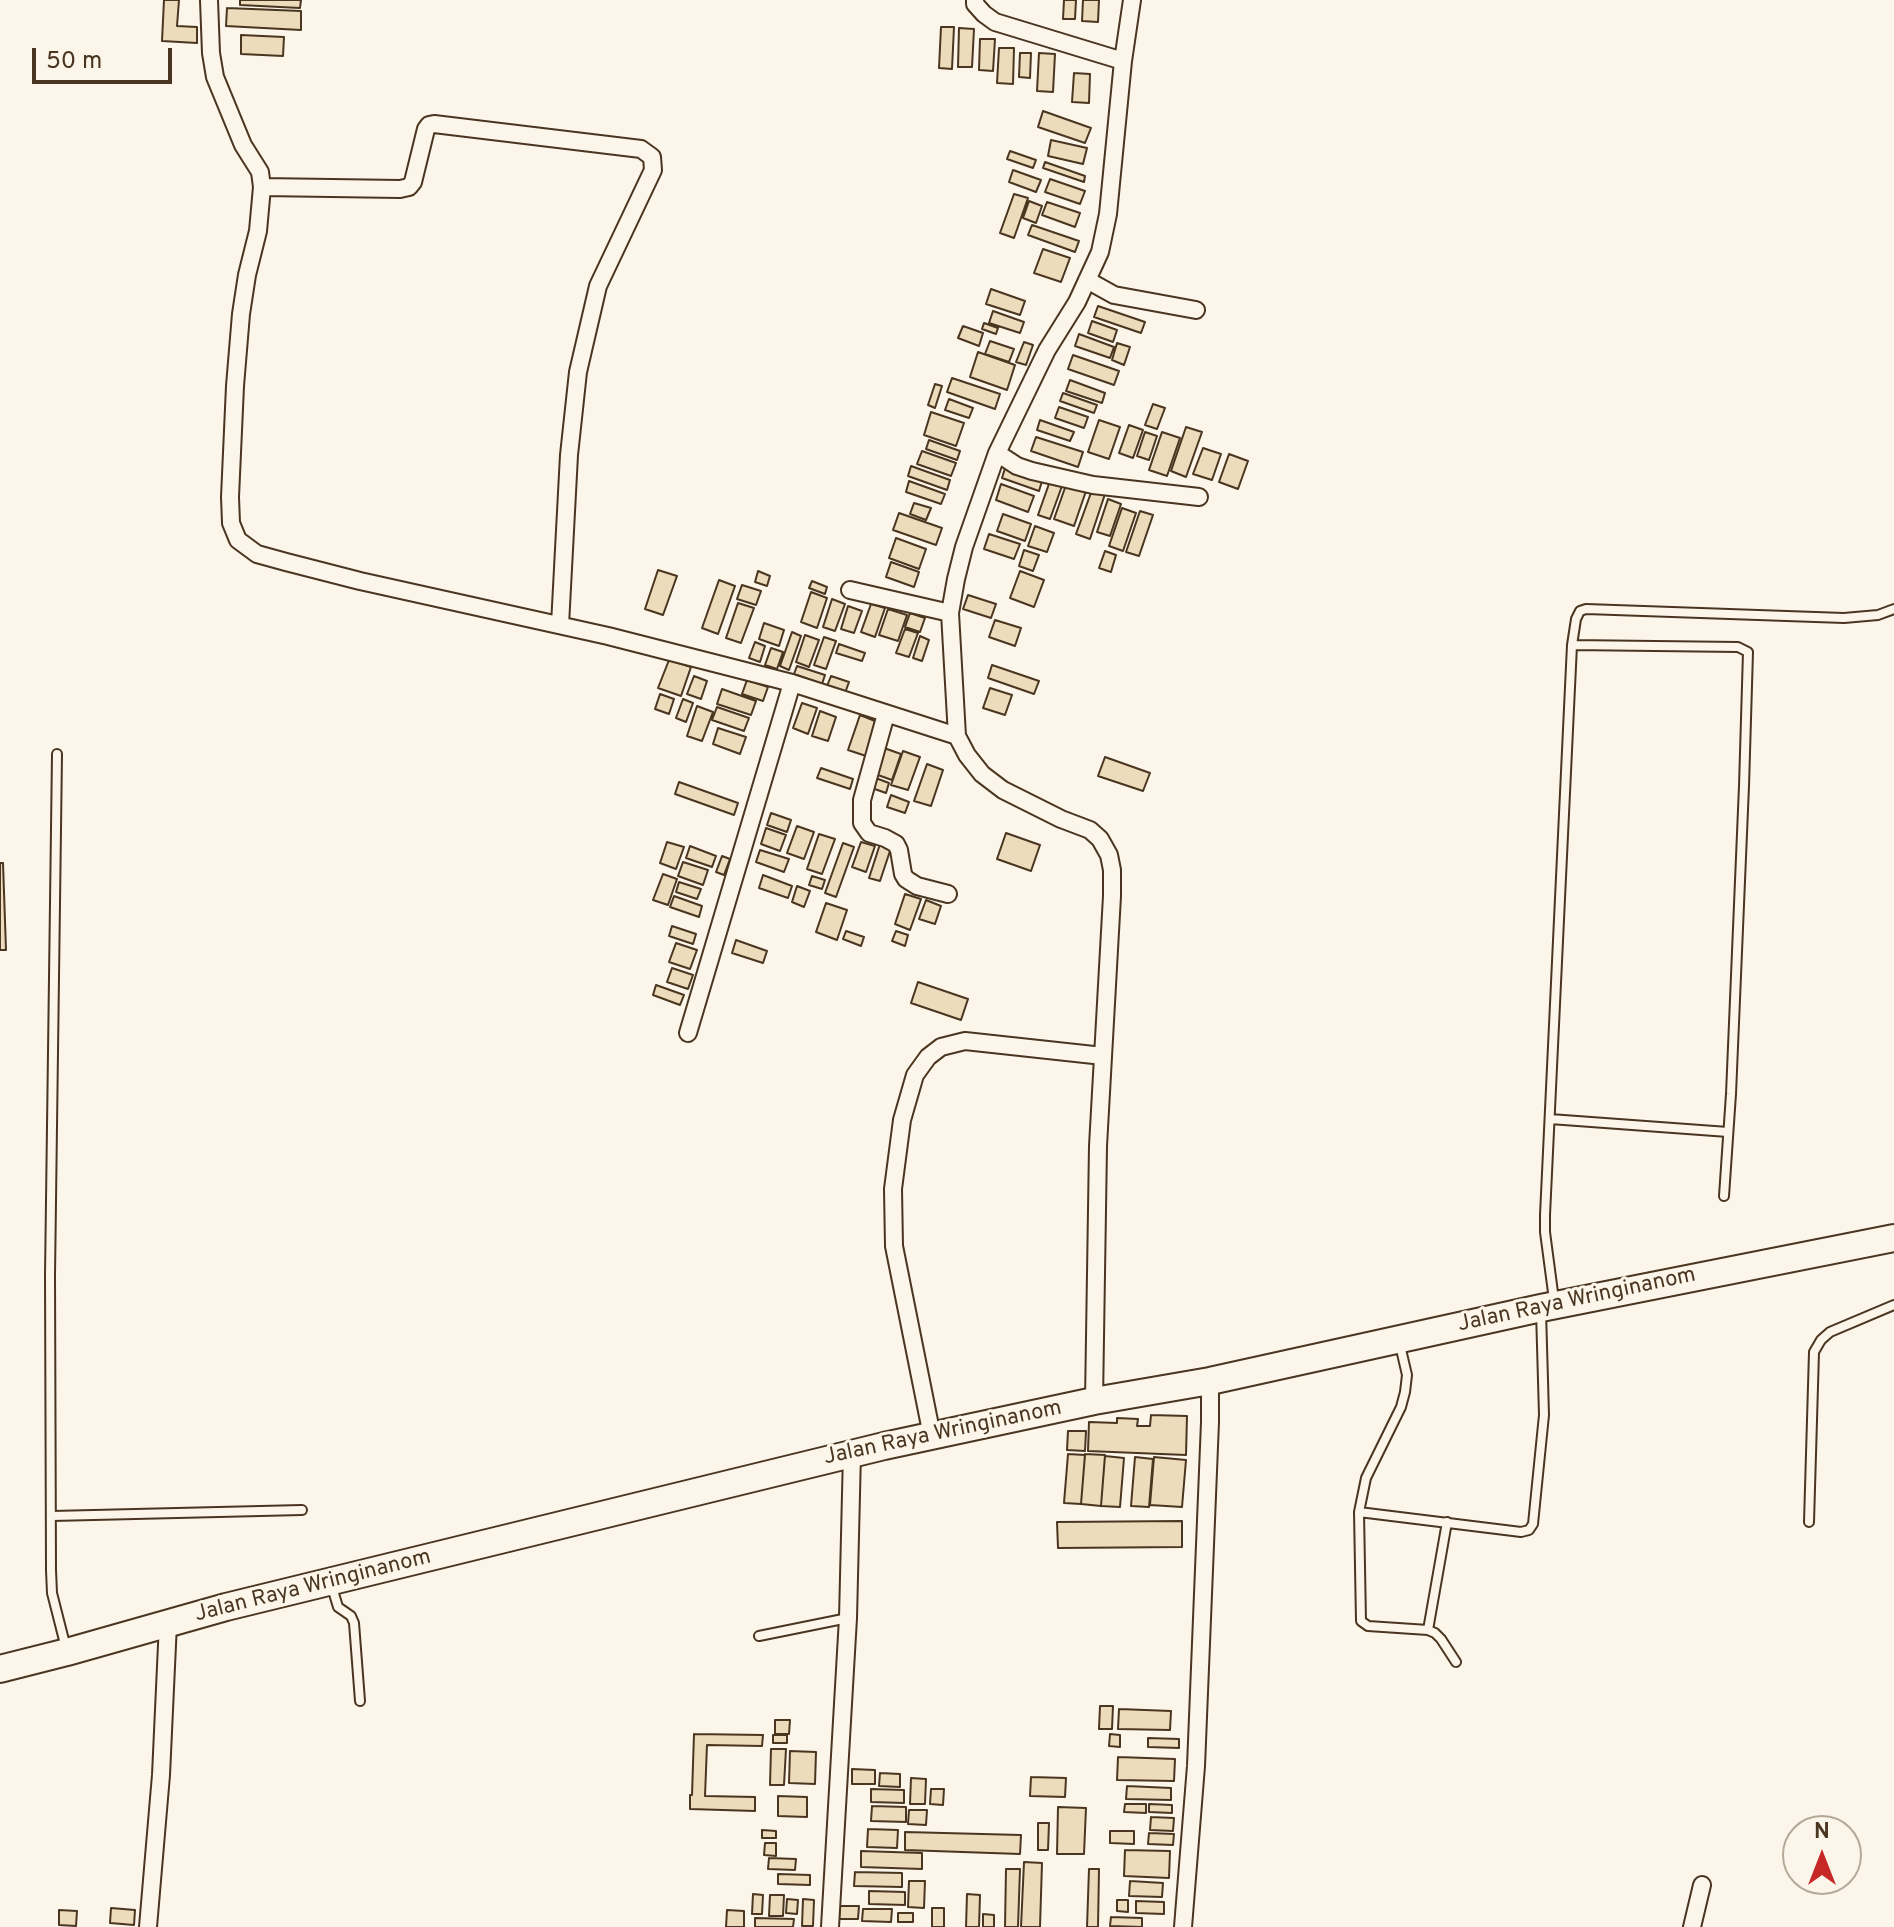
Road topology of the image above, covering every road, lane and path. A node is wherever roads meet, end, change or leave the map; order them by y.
1 (209, 0) edge
2 (975, 0) edge
3 (1132, 0) edge
4 (1123, 61) junction
5 (262, 187) junction
6 (1087, 280) junction
7 (1196, 310) dead end
8 (997, 453) junction
9 (1199, 497) dead end
10 (850, 590) dead end
11 (1894, 609) edge
12 (950, 613) junction
13 (560, 625) junction
14 (1572, 645) junction
15 (792, 683) junction
16 (886, 714) junction
17 (957, 736) junction
18 (57, 754) dead end
19 (948, 894) dead end
20 (688, 1033) dead end
21 (1103, 1056) junction
22 (1550, 1119) junction
23 (1728, 1132) junction
24 (1724, 1196) dead end
25 (1894, 1238) edge
26 (1894, 1305) edge
27 (1548, 1306) junction
28 (1398, 1339) junction
29 (1210, 1381) junction
30 (1094, 1401) junction
31 (932, 1436) junction
32 (852, 1453) junction
33 (302, 1510) dead end
34 (1359, 1512) junction
35 (52, 1516) junction
36 (1447, 1522) junction
37 (1809, 1522) dead end
38 (331, 1582) junction
39 (848, 1618) junction
40 (168, 1623) junction
41 (1428, 1630) junction
42 (759, 1636) dead end
43 (66, 1646) junction
44 (1456, 1662) dead end
45 (0, 1669) edge
46 (360, 1701) dead end
47 (1702, 1885) dead end
48 (148, 1927) edge
49 (830, 1927) edge
50 (1183, 1927) edge
51 (1692, 1927) edge

1 - 5 street
2 - 4 street
3 - 4 street
4 - 6 street
5 - 13 street
5 - 13 street
6 - 7 street
6 - 8 street
8 - 9 street
8 - 12 street
10 - 12 street
11 - 14 lane
12 - 17 street
13 - 15 street
14 - 22 lane
14 - 23 lane
15 - 16 street
15 - 20 street
16 - 17 street
16 - 19 street
17 - 21 street
18 - 35 lane
21 - 30 street
21 - 31 street
22 - 23 lane
22 - 27 lane
23 - 24 lane
25 - 27 main road, Jalan Raya Wringinanom
26 - 37 lane
27 - 28 main road, Jalan Raya Wringinanom
27 - 36 lane
28 - 29 main road, Jalan Raya Wringinanom
28 - 34 lane
29 - 30 main road, Jalan Raya Wringinanom
29 - 50 street
30 - 31 main road, Jalan Raya Wringinanom
31 - 32 main road, Jalan Raya Wringinanom
32 - 38 main road, Jalan Raya Wringinanom
32 - 39 street
33 - 35 lane
34 - 36 lane
34 - 41 lane
35 - 43 lane
36 - 41 lane
38 - 40 main road, Jalan Raya Wringinanom
38 - 46 lane
39 - 42 lane
39 - 49 street
40 - 43 main road, Jalan Raya Wringinanom
40 - 48 street
41 - 44 lane
43 - 45 main road, Jalan Raya Wringinanom
47 - 51 street

